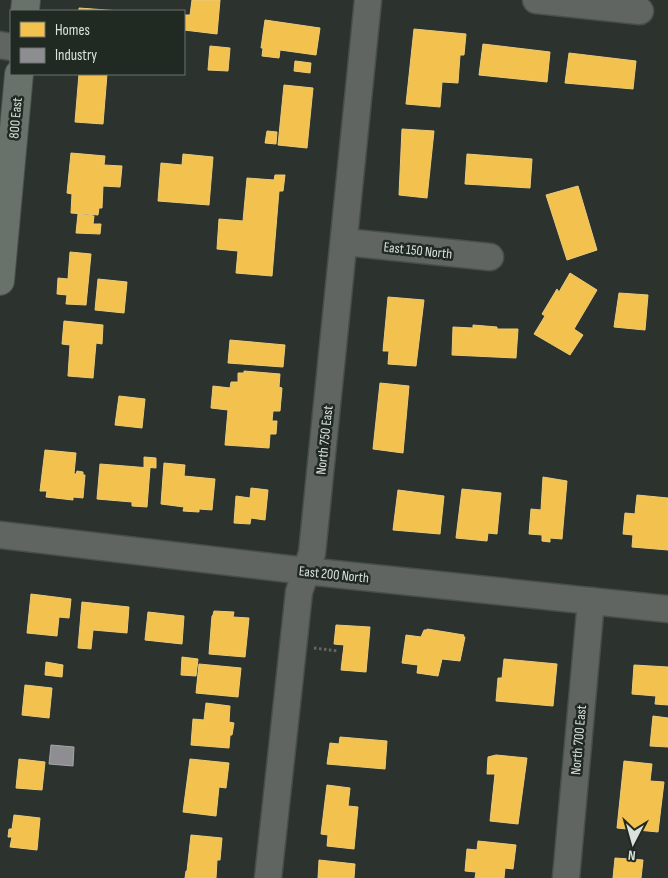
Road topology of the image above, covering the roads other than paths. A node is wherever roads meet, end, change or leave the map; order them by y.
1 (368, 0) edge
2 (536, 0) edge
3 (640, 11) dead end
4 (19, 75) edge
5 (345, 242) junction
6 (490, 257) dead end
7 (0, 281) edge
8 (0, 535) edge
9 (306, 571) junction
10 (591, 601) junction
11 (668, 609) edge
12 (268, 878) edge
13 (566, 878) edge

1 - 5 street, North 750 East
2 - 3 street
4 - 7 main road, 800 East
5 - 6 street, East 150 North
5 - 9 street, North 750 East
8 - 9 street, East 200 North
9 - 10 street, East 200 North
9 - 12 street, North 750 East
10 - 11 street, East 200 North
10 - 13 street, North 700 East

